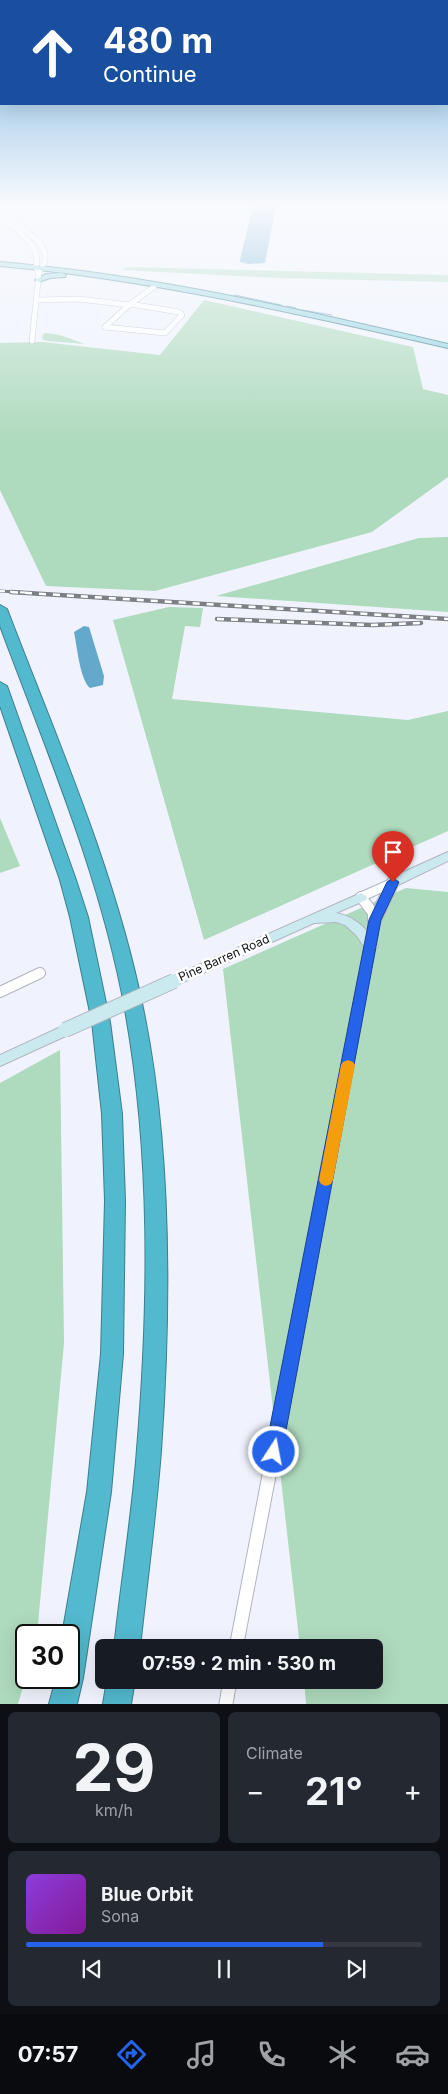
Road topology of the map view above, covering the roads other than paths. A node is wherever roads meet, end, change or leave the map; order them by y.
1 (38, 286) edge
2 (143, 286) edge
3 (172, 286) edge
4 (154, 287) junction
5 (37, 300) junction
6 (129, 304) junction
7 (32, 341) dead end
8 (448, 348) edge
9 (0, 609) edge
10 (0, 686) edge
11 (448, 856) edge
12 (393, 882) junction
13 (361, 896) junction
14 (375, 920) junction
15 (272, 937) junction
16 (371, 946) junction
17 (40, 973) dead end
18 (0, 992) edge
19 (0, 1061) edge
20 (77, 1624) edge
21 (128, 1639) edge
22 (238, 1639) edge
23 (66, 1689) edge
24 (120, 1689) edge
25 (228, 1689) edge
26 (63, 1704) edge
27 (117, 1704) edge
28 (226, 1704) edge

1 - 5 street
2 - 4 main road
3 - 8 main road
4 - 6 street
4 - 8 main road
5 - 6 street
5 - 7 street
6 - 6 street
9 - 21 highway
10 - 20 highway
11 - 12 main road, Pine Barren Road
12 - 13 street, Pine Barren Road
12 - 14 main road
13 - 14 street
13 - 15 main road, Pine Barren Road
14 - 16 street
15 - 16 main road
15 - 19 main road, Pine Barren Road, bridge
16 - 22 street
17 - 18 street
23 - 26 highway
24 - 27 highway
25 - 28 street

